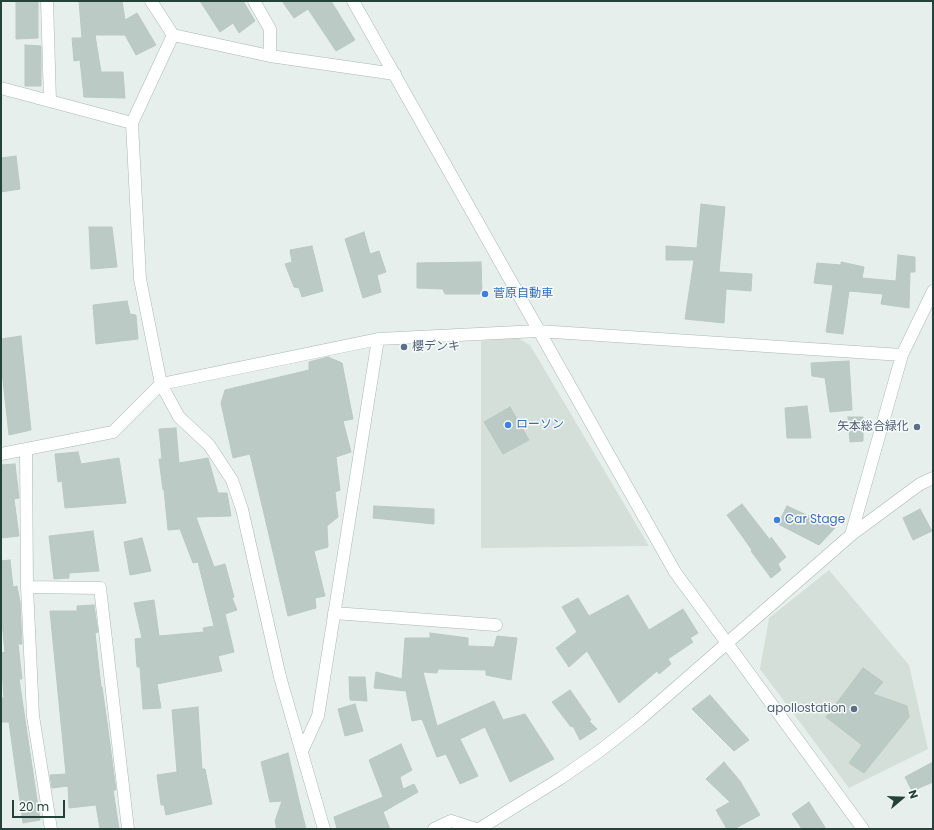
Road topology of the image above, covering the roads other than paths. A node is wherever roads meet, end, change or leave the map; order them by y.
1 (47, 1) edge
2 (150, 1) edge
3 (254, 1) edge
4 (353, 1) edge
5 (173, 34) junction
6 (270, 56) junction
7 (395, 74) junction
8 (1, 88) edge
9 (50, 101) junction
10 (132, 123) junction
11 (933, 291) edge
12 (538, 331) junction
13 (378, 338) junction
14 (902, 355) junction
15 (160, 384) junction
16 (26, 449) junction
17 (1, 454) edge
18 (933, 478) edge
19 (851, 535) junction
20 (27, 587) junction
21 (334, 612) junction
22 (496, 625) dead end
23 (726, 643) junction
24 (302, 751) junction
25 (47, 828) edge
26 (128, 829) edge
27 (324, 829) edge
28 (434, 829) edge
29 (478, 829) edge
30 (863, 829) edge

1 - 9 street
2 - 5 street
3 - 6 street
4 - 7 street
5 - 6 street
5 - 10 street
6 - 7 street
7 - 12 street
8 - 9 street
9 - 10 street
10 - 15 street
11 - 14 street
12 - 13 street
12 - 14 street
12 - 23 street
13 - 15 street
13 - 21 street
14 - 19 street
15 - 16 street
15 - 24 street
16 - 17 street
16 - 20 street
18 - 19 street
19 - 23 street
20 - 25 street
20 - 26 street
21 - 22 street
21 - 24 street
23 - 29 street
23 - 30 street
24 - 27 street
28 - 29 street

